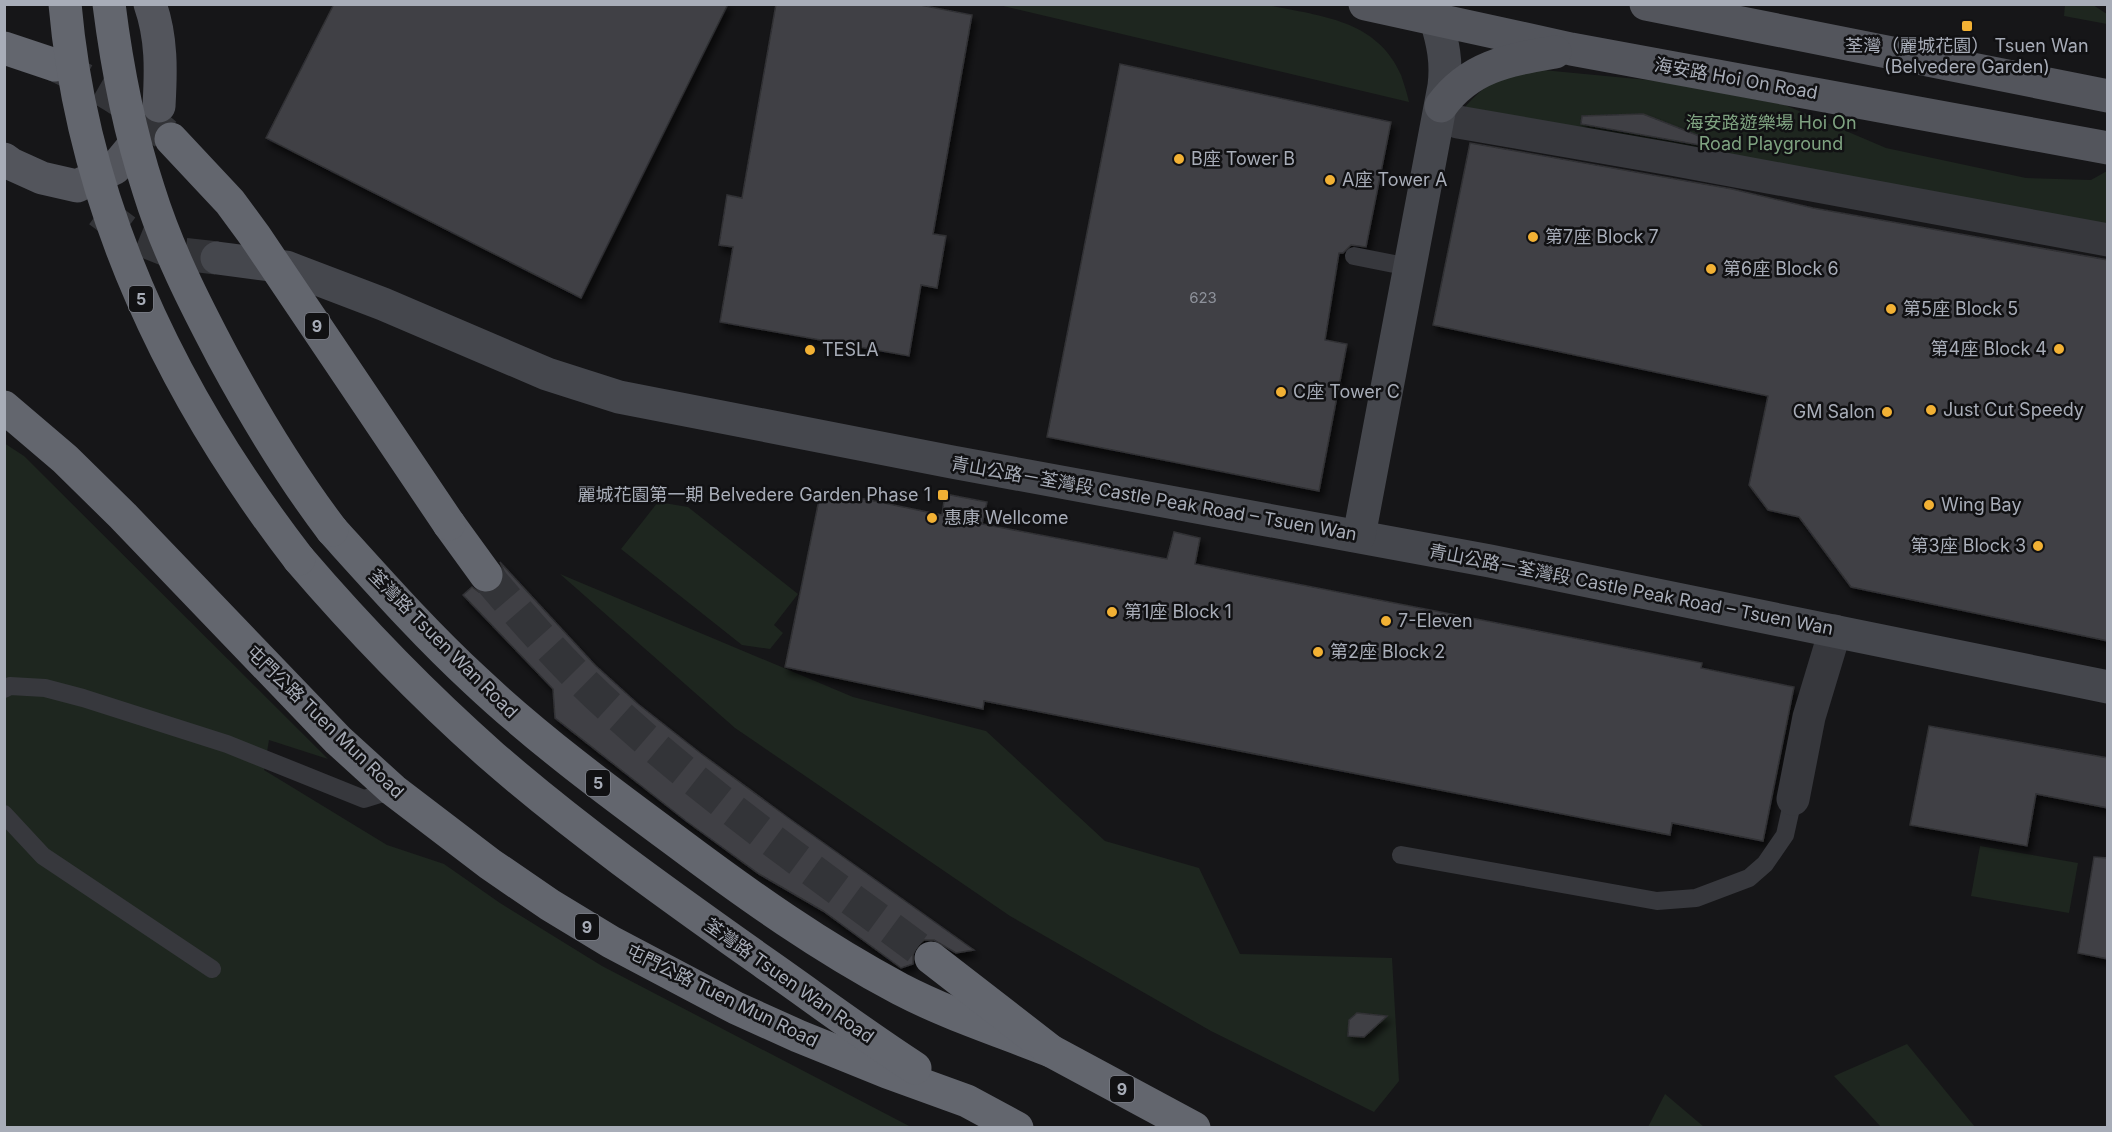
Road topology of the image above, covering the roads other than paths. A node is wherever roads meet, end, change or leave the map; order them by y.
1 (65, 4) edge
2 (109, 4) edge
3 (150, 4) edge
4 (1365, 4) edge
5 (1646, 4) edge
6 (1430, 12) edge
7 (4, 48) edge
8 (1571, 49) junction
9 (54, 66) tunnel mouth
10 (2108, 96) edge
11 (159, 106) dead end
12 (1449, 114) junction
13 (171, 139) tunnel mouth
14 (134, 145) dead end
15 (2108, 148) edge
16 (7, 162) edge
17 (2108, 240) edge
18 (1354, 256) dead end
19 (217, 258) tunnel mouth
20 (1409, 267) junction
21 (4, 407) edge
22 (1359, 536) junction
23 (486, 575) tunnel mouth
24 (1835, 631) junction
25 (2108, 687) edge
26 (4, 689) edge
27 (393, 790) junction
28 (1793, 799) joint
29 (4, 814) edge
30 (1401, 855) dead end
31 (931, 958) tunnel mouth
32 (212, 969) dead end
33 (1051, 1051) junction
34 (967, 1101) junction
35 (1017, 1128) edge
36 (1194, 1128) edge

1 - 34 highway, 荃灣路 Tsuen Wan Road / 5, bridge
2 - 33 highway, 荃灣路 Tsuen Wan Road / 5, bridge
3 - 11 main road
4 - 6 main road, 海安路 Hoi On Road
5 - 10 main road
6 - 8 main road, 海安路 Hoi On Road
6 - 12 street
7 - 9 highway
8 - 12 main road
8 - 15 main road, 海安路 Hoi On Road
12 - 17 street
12 - 20 street
13 - 23 highway, 9, bridge
14 - 16 main road
18 - 20 lane
19 - 22 street, 青山公路－荃灣段 Castle Peak Road – Tsuen Wan
20 - 22 street
21 - 27 highway, 屯門公路 Tuen Mun Road / 9
22 - 24 street, 青山公路－荃灣段 Castle Peak Road – Tsuen Wan
24 - 25 street, 青山公路－荃灣段 Castle Peak Road – Tsuen Wan
24 - 28 street
26 - 27 lane
27 - 34 highway, 屯門公路 Tuen Mun Road / 9
28 - 30 lane
29 - 32 lane
31 - 33 highway, 9
33 - 36 highway, 9
34 - 35 highway, 屯門公路 Tuen Mun Road / 9

